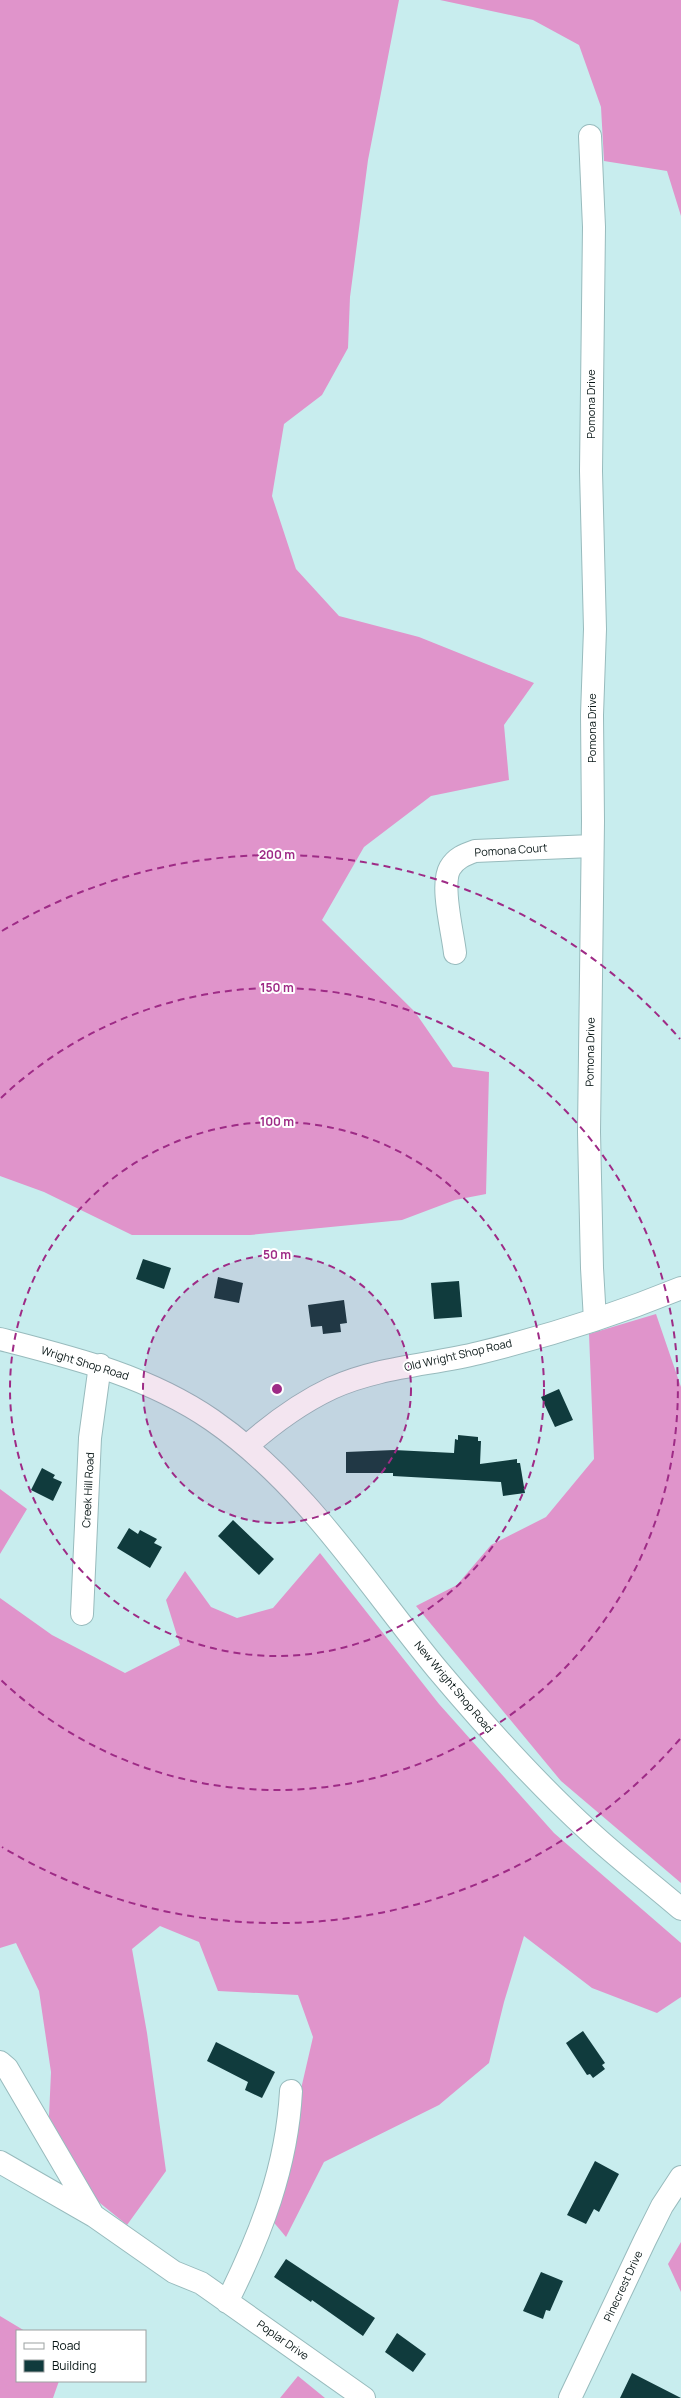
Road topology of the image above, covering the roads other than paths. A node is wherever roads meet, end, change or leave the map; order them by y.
1 (590, 136) dead end
2 (592, 846) junction
3 (455, 953) dead end
4 (681, 1288) edge
5 (595, 1320) junction
6 (0, 1339) edge
7 (100, 1366) junction
8 (247, 1446) junction
9 (82, 1614) dead end
10 (681, 1909) edge
11 (0, 2062) edge
12 (291, 2091) dead end
13 (0, 2162) edge
14 (681, 2177) edge
15 (94, 2216) junction
16 (227, 2302) junction
17 (364, 2398) edge
18 (570, 2398) edge

1 - 2 street, Pomona Drive
2 - 3 street, Pomona Court
2 - 5 street, Pomona Drive
4 - 5 street, Old Wright Shop Road
5 - 8 street, Old Wright Shop Road
6 - 7 street, Wright Shop Road
7 - 8 street, Wright Shop Road
7 - 9 street, Creek Hill Road
8 - 10 street, New Wright Shop Road
11 - 15 street
12 - 16 street
13 - 15 street, Poplar Drive
14 - 18 street, Pinecrest Drive
15 - 16 street, Poplar Drive
16 - 17 street, Poplar Drive

